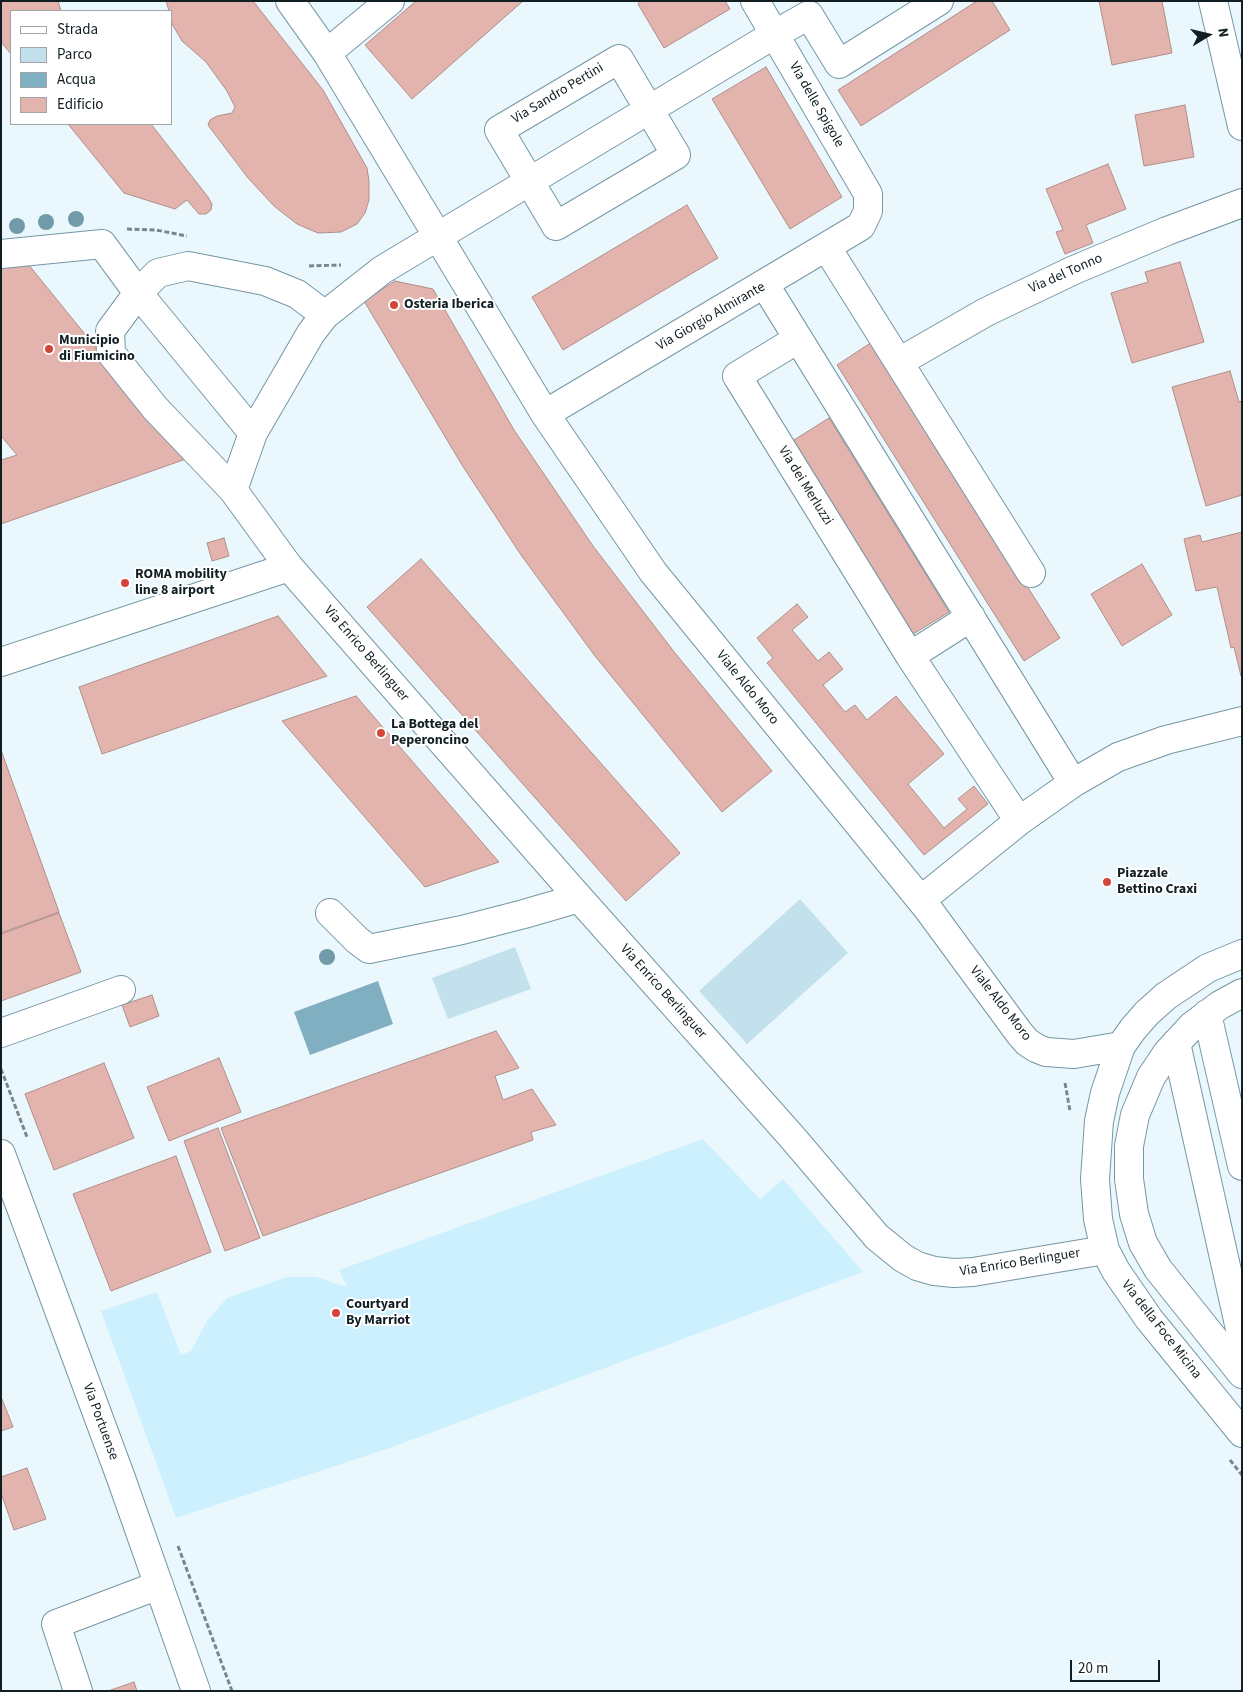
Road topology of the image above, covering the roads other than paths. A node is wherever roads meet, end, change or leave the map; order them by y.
1 (290, 1) edge
2 (390, 1) edge
3 (755, 1) edge
4 (939, 1) edge
5 (1213, 1) edge
6 (774, 34) junction
7 (1231, 36) edge
8 (327, 53) junction
9 (649, 110) junction
10 (1242, 126) edge
11 (529, 181) junction
12 (1242, 203) edge
13 (868, 211) joint
14 (438, 236) junction
15 (827, 248) junction
16 (1, 254) edge
17 (765, 285) junction
18 (138, 293) junction
19 (325, 315) junction
20 (798, 339) junction
21 (899, 362) junction
22 (545, 414) junction
23 (253, 433) junction
24 (232, 490) junction
25 (289, 567) junction
26 (1031, 573) dead end
27 (971, 617) junction
28 (910, 656) junction
29 (1, 662) edge
30 (1242, 721) edge
31 (1074, 783) junction
32 (1019, 822) junction
33 (578, 898) junction
34 (921, 900) junction
35 (330, 913) dead end
36 (1242, 954) edge
37 (121, 990) dead end
38 (1242, 993) edge
39 (1207, 1014) junction
40 (1, 1033) edge
41 (1176, 1043) junction
42 (1121, 1046) junction
43 (1, 1154) edge
44 (1242, 1166) edge
45 (1105, 1250) junction
46 (1242, 1338) edge
47 (1242, 1374) edge
48 (1242, 1433) edge
49 (158, 1584) junction
50 (78, 1691) edge
51 (196, 1691) edge

1 - 8 street, Viale Aldo Moro
2 - 8 street
3 - 6 street, Via delle Spigole
4 - 6 street
5 - 7 street
6 - 9 street
6 - 13 street, Via delle Spigole
7 - 10 street
8 - 14 street, Viale Aldo Moro
9 - 11 street
9 - 11 street, Via Sandro Pertini
9 - 11 street, Via Sandro Pertini
11 - 14 street
12 - 21 street, Via del Tonno
13 - 15 street, Via Giorgio Almirante
14 - 19 street
14 - 22 street, Viale Aldo Moro
15 - 17 street, Via Giorgio Almirante
15 - 21 street
16 - 18 street
17 - 20 street
17 - 22 street, Via Giorgio Almirante
18 - 19 street, Via Enrico Berlinguer
18 - 23 street
18 - 24 street, Via Enrico Berlinguer
19 - 23 street
20 - 27 street
20 - 28 street, Via dei Merluzzi
21 - 26 street
22 - 34 street, Viale Aldo Moro
23 - 24 street
24 - 25 street, Via Enrico Berlinguer
25 - 29 street
25 - 33 street, Via Enrico Berlinguer
27 - 28 street
27 - 31 street
28 - 32 street, Via dei Merluzzi
30 - 31 street
31 - 32 street
32 - 34 street
33 - 35 street
33 - 45 street, Via Enrico Berlinguer
34 - 42 street, Viale Aldo Moro
36 - 42 street, Via della Foce Micina
37 - 40 street
38 - 39 street
39 - 41 street
39 - 44 street
41 - 46 street
41 - 47 street
42 - 45 street, Via della Foce Micina
43 - 49 street, Via Portuense
45 - 48 street, Via della Foce Micina
49 - 50 street
49 - 51 street, Via Portuense

